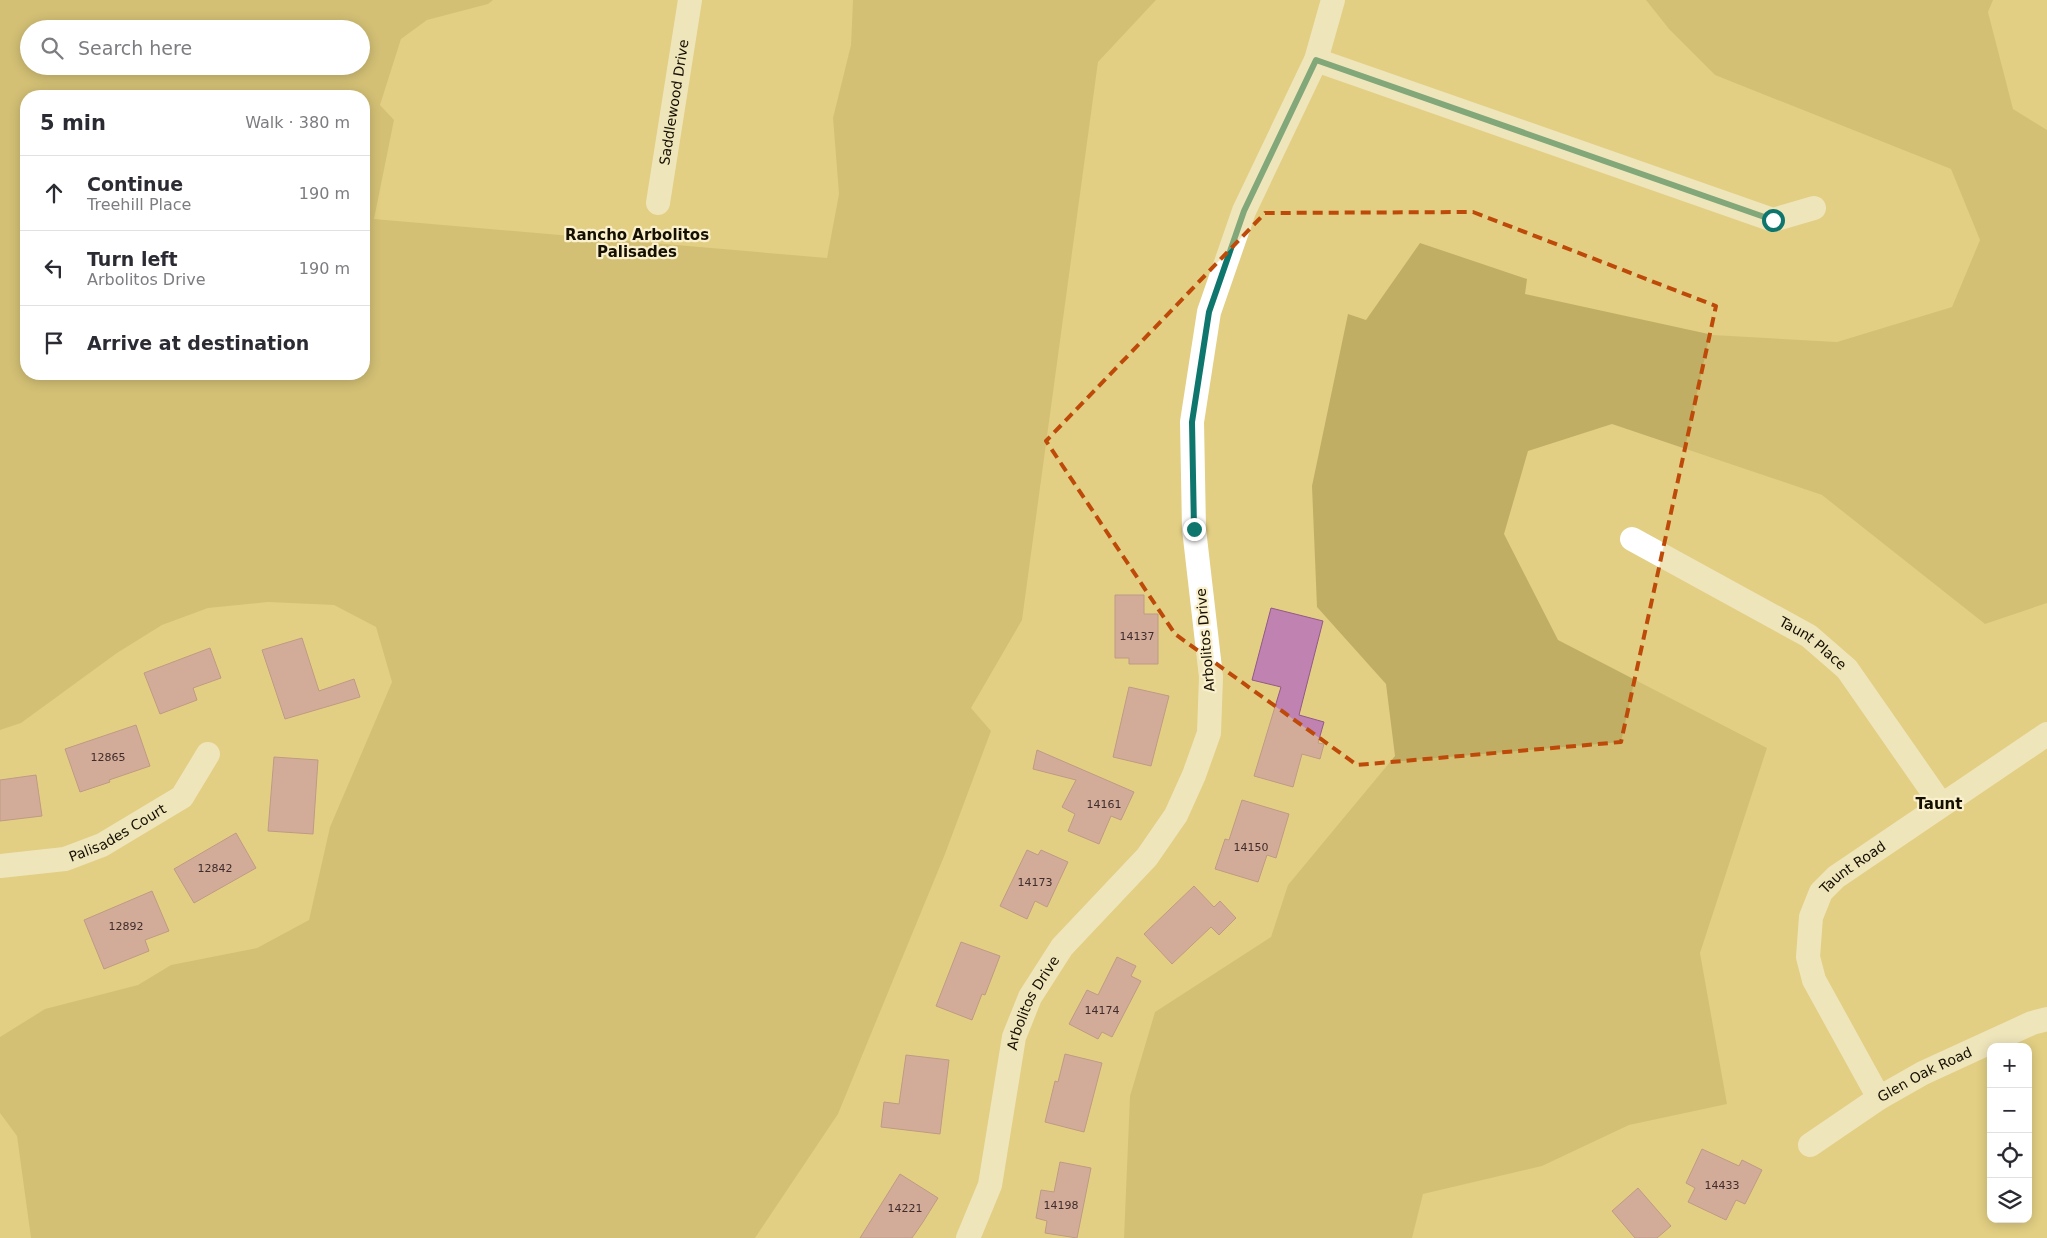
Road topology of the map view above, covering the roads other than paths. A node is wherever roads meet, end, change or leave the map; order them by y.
1 (690, 0) edge
2 (1333, 0) edge
3 (1316, 60) junction
4 (658, 203) dead end
5 (1814, 208) dead end
6 (1632, 539) dead end
7 (2047, 734) edge
8 (208, 754) dead end
9 (1941, 804) junction
10 (0, 866) edge
11 (2047, 1019) edge
12 (1879, 1098) junction
13 (1810, 1145) dead end
14 (968, 1238) edge

1 - 4 street, Saddlewood Drive
2 - 3 street, Arbolitos Drive
3 - 5 street
3 - 14 street, Arbolitos Drive
6 - 9 street, Taunt Place
7 - 9 street, Taunt Road
8 - 10 street, Palisades Court
9 - 12 street, Taunt Road
11 - 12 street, Glen Oak Road
12 - 13 street, Glen Oak Road

